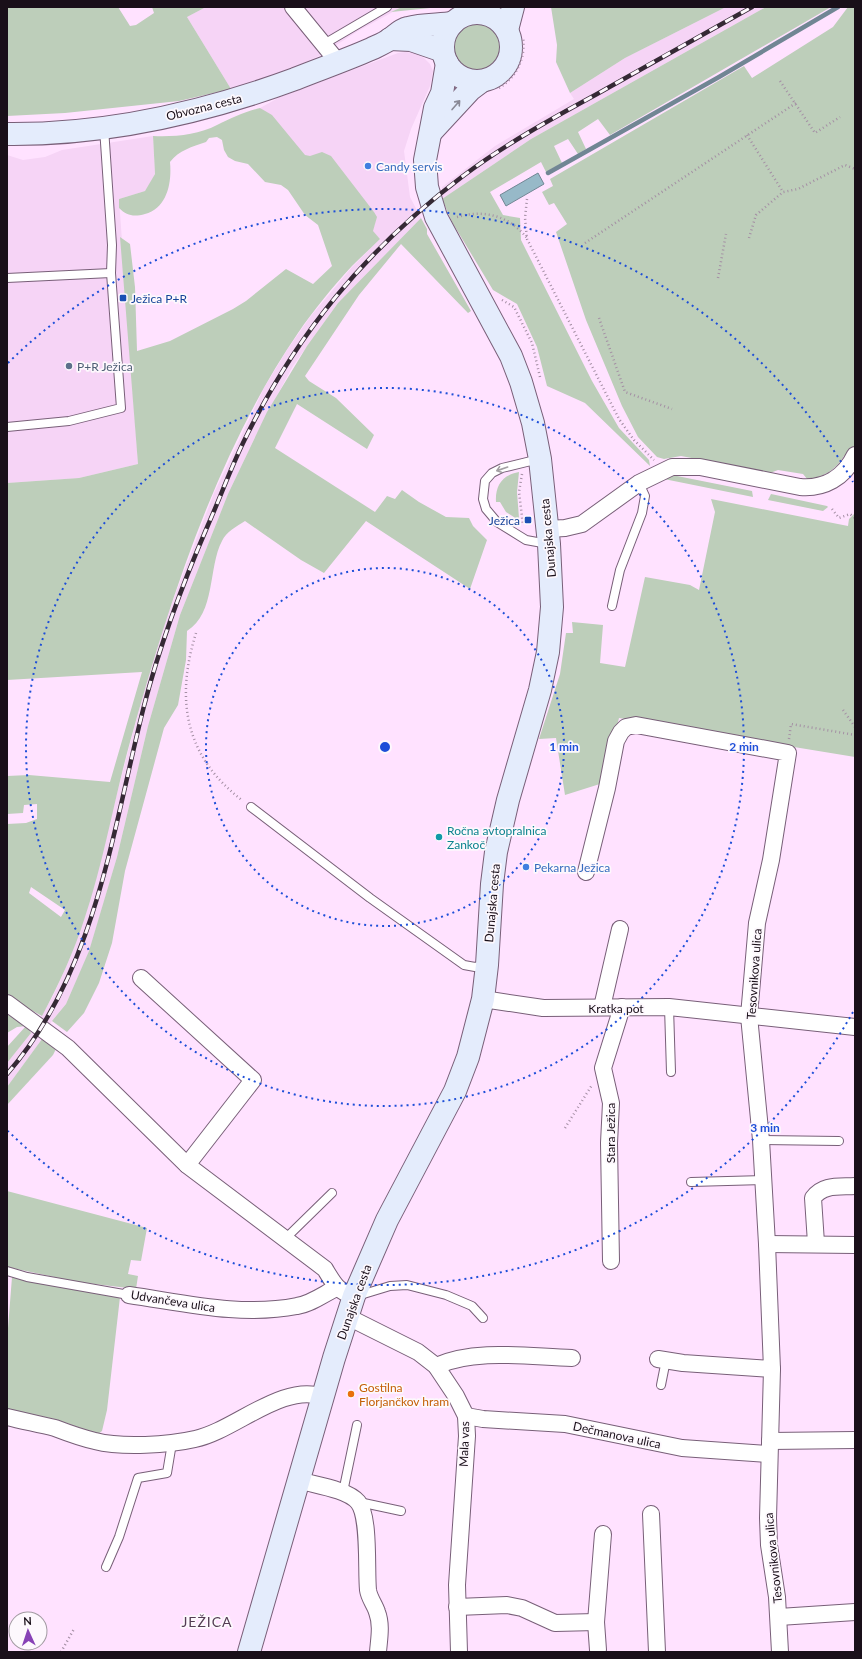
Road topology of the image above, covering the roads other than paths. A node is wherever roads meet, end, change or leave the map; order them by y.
1 (293, 7) edge
2 (387, 7) edge
3 (513, 7) edge
4 (482, 10) edge
5 (453, 23) junction
6 (507, 30) junction
7 (390, 39) junction
8 (324, 44) junction
9 (445, 57) junction
10 (338, 62) junction
11 (482, 81) junction
12 (104, 127) junction
13 (432, 131) junction
14 (7, 134) edge
15 (111, 273) junction
16 (7, 278) edge
17 (7, 427) edge
18 (855, 455) edge
19 (540, 459) junction
20 (639, 483) junction
21 (548, 537) junction
22 (612, 606) dead end
23 (251, 807) road end
24 (586, 872) dead end
25 (620, 929) dead end
26 (487, 965) junction
27 (141, 978) dead end
28 (483, 999) junction
29 (7, 1003) edge
30 (622, 1007) junction
31 (669, 1007) junction
32 (602, 1008) junction
33 (749, 1016) junction
34 (855, 1027) edge
35 (671, 1072) dead end
36 (761, 1140) junction
37 (838, 1141) dead end
38 (188, 1165) junction
39 (764, 1180) junction
40 (691, 1182) dead end
41 (855, 1186) edge
42 (332, 1193) dead end
43 (286, 1238) junction
44 (816, 1243) junction
45 (767, 1244) junction
46 (855, 1245) edge
47 (611, 1261) dead end
48 (7, 1271) edge
49 (345, 1292) junction
50 (129, 1295) joint
51 (348, 1317) junction
52 (483, 1318) dead end
53 (572, 1358) dead end
54 (662, 1359) joint
55 (436, 1366) junction
56 (772, 1369) junction
57 (661, 1385) dead end
58 (323, 1397) junction
59 (466, 1416) junction
60 (7, 1417) edge
61 (358, 1425) dead end
62 (855, 1440) edge
63 (172, 1443) junction
64 (769, 1447) junction
65 (298, 1480) junction
66 (343, 1492) junction
67 (358, 1502) junction
68 (400, 1511) dead end
69 (651, 1514) dead end
70 (603, 1534) dead end
71 (106, 1567) dead end
72 (457, 1607) junction
73 (855, 1612) edge
74 (779, 1617) junction
75 (596, 1622) junction
76 (598, 1650) dead end
77 (249, 1652) edge
78 (378, 1652) edge
79 (459, 1652) edge
80 (657, 1652) edge
81 (780, 1652) edge

1 - 8 street
2 - 8 lane
3 - 6 main road
4 - 5 main road
4 - 6 main road
5 - 7 main road, Obvozna cesta
5 - 9 main road, Dunajska cesta
6 - 11 main road
7 - 9 main road, Obvozna cesta
7 - 10 main road, Obvozna cesta
8 - 10 street
9 - 11 main road
9 - 13 main road, Dunajska cesta
10 - 12 main road, Obvozna cesta
13 -> 11 main road
12 - 14 main road, Obvozna cesta
12 - 15 lane
13 - 19 main road, Dunajska cesta
15 - 16 lane
15 - 17 lane
18 - 20 street
19 - 21 main road, Dunajska cesta
19 -> 21 lane
20 - 21 street
20 - 22 lane
21 - 26 main road, Dunajska cesta
23 - 26 lane
24 - 33 street, Tesovnikova ulica
25 - 32 street
26 - 28 main road, Dunajska cesta
27 - 38 street
28 - 32 street, Kratka pot
28 - 49 main road, Dunajska cesta
29 - 38 street
30 - 31 street, Kratka pot
30 - 32 street, Kratka pot
30 - 47 street, Stara Ježica
31 - 33 street, Kratka pot
31 - 35 lane
33 - 34 street, Kratka pot
33 - 36 street, Tesovnikova ulica
36 - 37 lane
36 - 39 street, Tesovnikova ulica
38 - 43 street
39 - 40 lane
39 - 45 street, Tesovnikova ulica
41 - 44 street
42 - 43 lane
43 - 49 street
44 - 45 street
44 - 46 street
45 - 56 street, Tesovnikova ulica
48 - 50 lane, Udvančeva ulica
49 - 50 street, Udvančeva ulica
49 - 51 main road, Dunajska cesta
49 - 52 lane
51 - 55 street, Mala vas
51 - 58 main road, Dunajska cesta
53 - 55 street
54 - 56 street
54 - 57 lane
55 - 59 street, Mala vas
56 - 64 street, Tesovnikova ulica
58 - 63 street
58 - 65 main road, Dunajska cesta
59 - 64 street, Dečmanova ulica
59 - 72 street, Mala vas
60 - 63 street
61 - 66 lane
62 - 64 street
63 - 71 lane
64 - 74 street, Tesovnikova ulica
65 - 66 street
65 - 77 main road, Dunajska cesta
66 - 67 street
67 - 68 lane
67 - 78 street
69 - 80 street
70 - 75 street
72 - 75 street
72 - 79 street, Mala vas
73 - 74 street
74 - 81 street, Tesovnikova ulica
75 - 76 street

